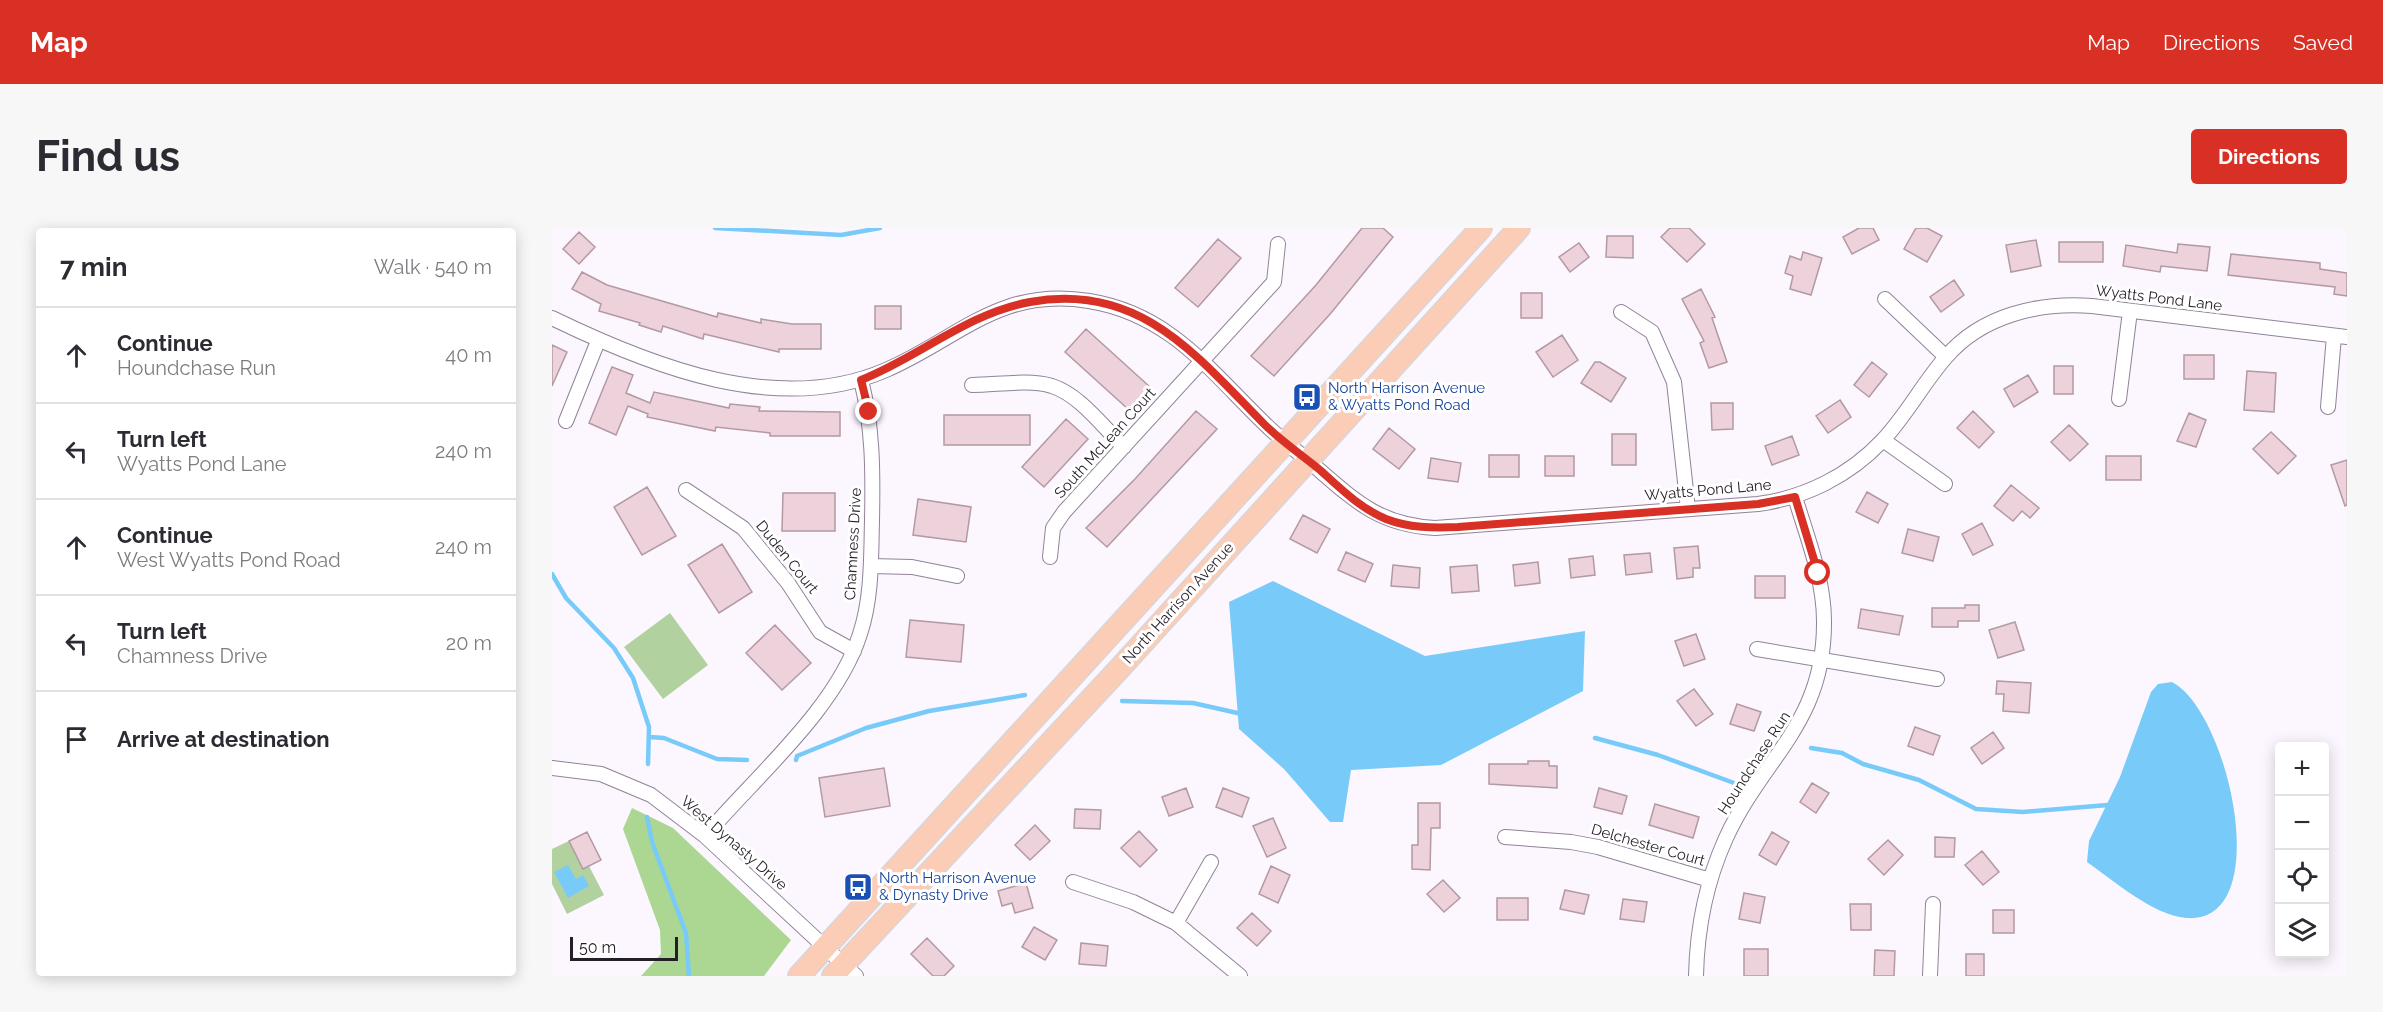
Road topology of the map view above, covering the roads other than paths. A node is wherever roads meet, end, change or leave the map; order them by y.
1 (1481, 228) edge
2 (1519, 228) edge
3 (1278, 244) dead end
4 (1885, 299) dead end
5 (2130, 311) junction
6 (1621, 312) dead end
7 (552, 318) edge
8 (2341, 337) edge
9 (598, 341) junction
10 (1946, 357) junction
11 (1202, 358) junction
12 (861, 380) junction
13 (972, 385) dead end
14 (2119, 399) dead end
15 (2328, 407) dead end
16 (566, 421) dead end
17 (1883, 440) junction
18 (1287, 442) junction
19 (1124, 447) junction
20 (1307, 459) junction
21 (1945, 484) dead end
22 (686, 490) dead end
23 (1795, 497) junction
24 (1688, 509) junction
25 (1050, 557) dead end
26 (871, 566) junction
27 (957, 576) dead end
28 (1757, 649) dead end
29 (854, 651) junction
30 (1820, 660) junction
31 (1937, 679) dead end
32 (552, 768) edge
33 (705, 836) junction
34 (1505, 837) dead end
35 (1211, 862) dead end
36 (1710, 880) junction
37 (1073, 882) dead end
38 (1933, 904) dead end
39 (1176, 923) junction
40 (826, 947) junction
41 (844, 972) edge
42 (799, 976) edge
43 (1240, 976) edge
44 (1696, 976) edge
45 (1930, 976) edge

1 - 18 main road, North Harrison Avenue
2 - 20 main road, North Harrison Avenue
3 - 11 street, South McLean Court
4 - 10 street
5 - 8 street, Wyatts Pond Lane
5 - 10 street, Wyatts Pond Lane
5 - 14 street
6 - 24 street
7 - 9 street, Wyatts Pond Lane
8 - 15 street
9 - 12 street, Wyatts Pond Lane
9 - 16 street
10 - 17 street, Wyatts Pond Lane
11 - 12 street, Wyatts Pond Lane
11 - 18 street, Wyatts Pond Lane
11 - 19 street, South McLean Court
12 - 26 street, Chamness Drive
13 - 19 street
17 - 21 street
17 - 23 street, Wyatts Pond Lane
18 - 20 street, Wyatts Pond Lane
18 - 40 main road, North Harrison Avenue
19 - 25 street, South McLean Court
20 - 24 street, Wyatts Pond Lane
20 - 41 main road, North Harrison Avenue
22 - 29 street, Duden Court
23 - 24 street, Wyatts Pond Lane
23 - 30 street, Houndchase Run
26 - 27 street
26 - 29 street, Chamness Drive
28 - 30 street
29 - 33 street, Chamness Drive
30 - 31 street
30 - 36 street, Houndchase Run
32 - 33 street, West Dynasty Drive
33 - 40 street, West Dynasty Drive
34 - 36 street, Delchester Court
35 - 39 street
36 - 44 street, Houndchase Run
37 - 39 street
38 - 45 street
39 - 43 street
40 - 41 street, West Dynasty Drive
40 - 42 main road, North Harrison Avenue

